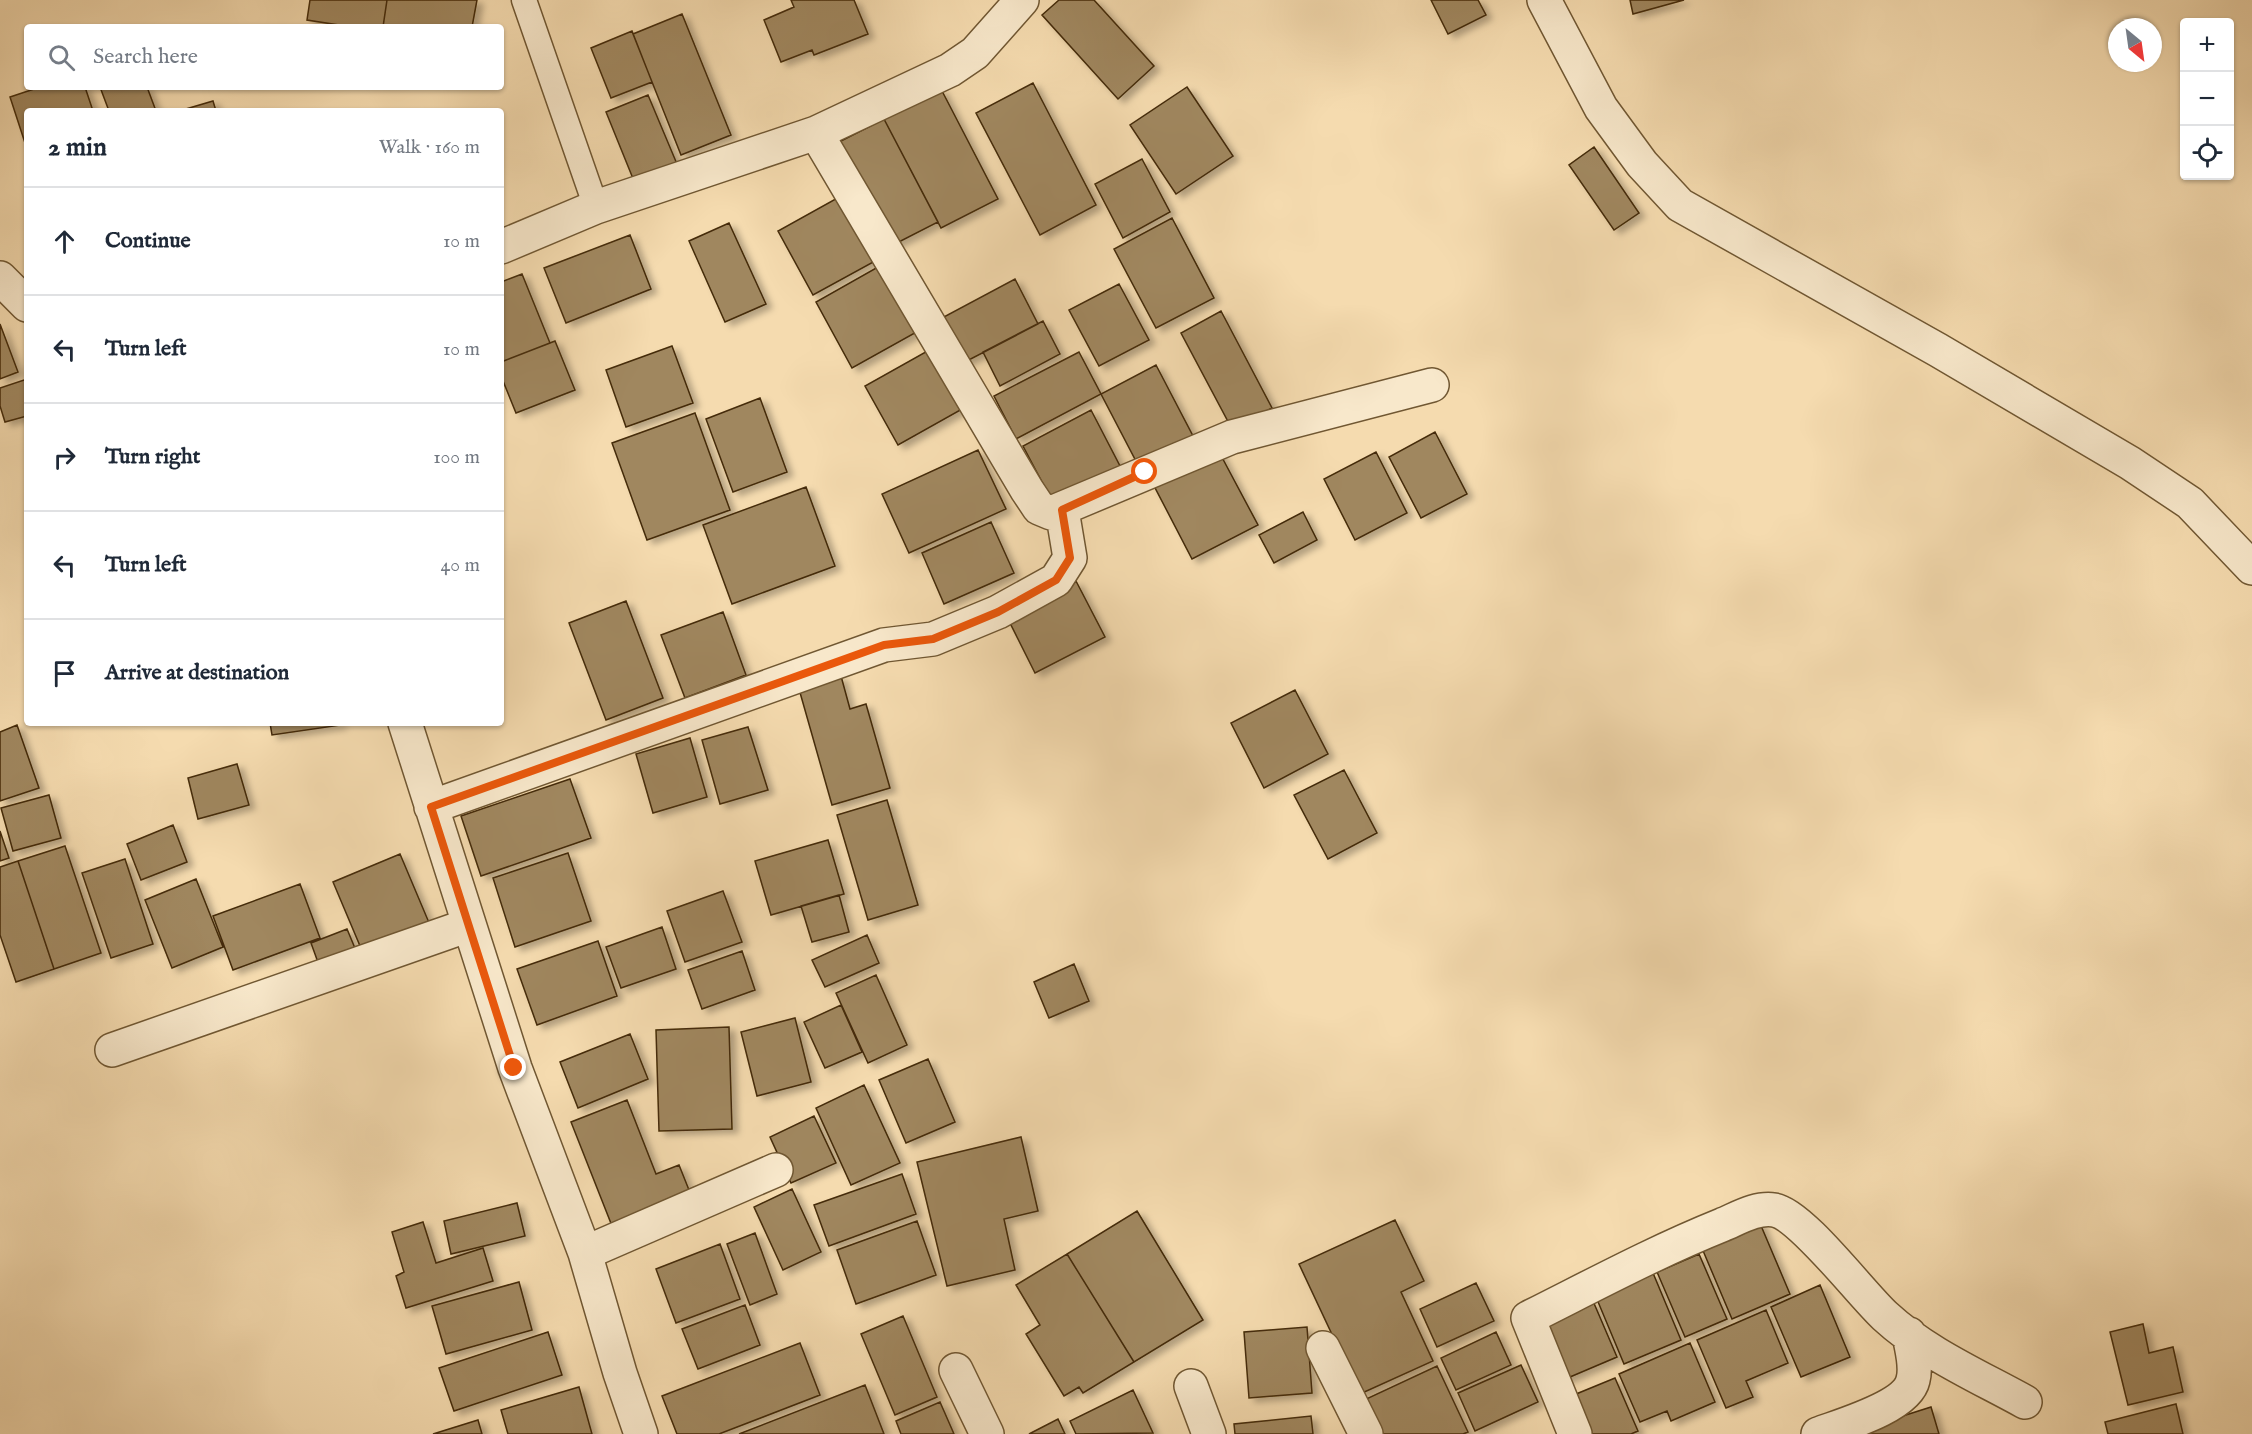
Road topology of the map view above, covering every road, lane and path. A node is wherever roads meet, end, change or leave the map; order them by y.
1 (524, 0) edge
2 (1022, 0) edge
3 (1544, 0) edge
4 (816, 133) junction
5 (596, 207) junction
6 (504, 246) edge
7 (0, 278) edge
8 (24, 302) edge
9 (1432, 385) dead end
10 (1062, 510) junction
11 (2252, 568) edge
12 (406, 726) edge
13 (431, 807) junction
14 (469, 925) junction
15 (112, 1050) dead end
16 (776, 1170) dead end
17 (585, 1253) junction
18 (1909, 1334) junction
19 (1323, 1348) dead end
20 (956, 1370) dead end
21 (1191, 1386) dead end
22 (2025, 1402) dead end
23 (641, 1434) edge
24 (987, 1434) edge
25 (1209, 1434) edge
26 (1366, 1434) edge
27 (1575, 1434) edge
28 (1818, 1434) edge

1 - 5 lane
2 - 4 street
3 - 11 street
4 - 5 street
4 - 10 street
5 - 6 street
7 - 8 street
9 - 10 street
10 - 13 street
12 - 13 street
13 - 14 street
14 - 15 street
14 - 17 street
16 - 17 street
17 - 23 street
18 - 22 street
18 - 27 street
18 - 28 street
19 - 26 street
20 - 24 street
21 - 25 street

